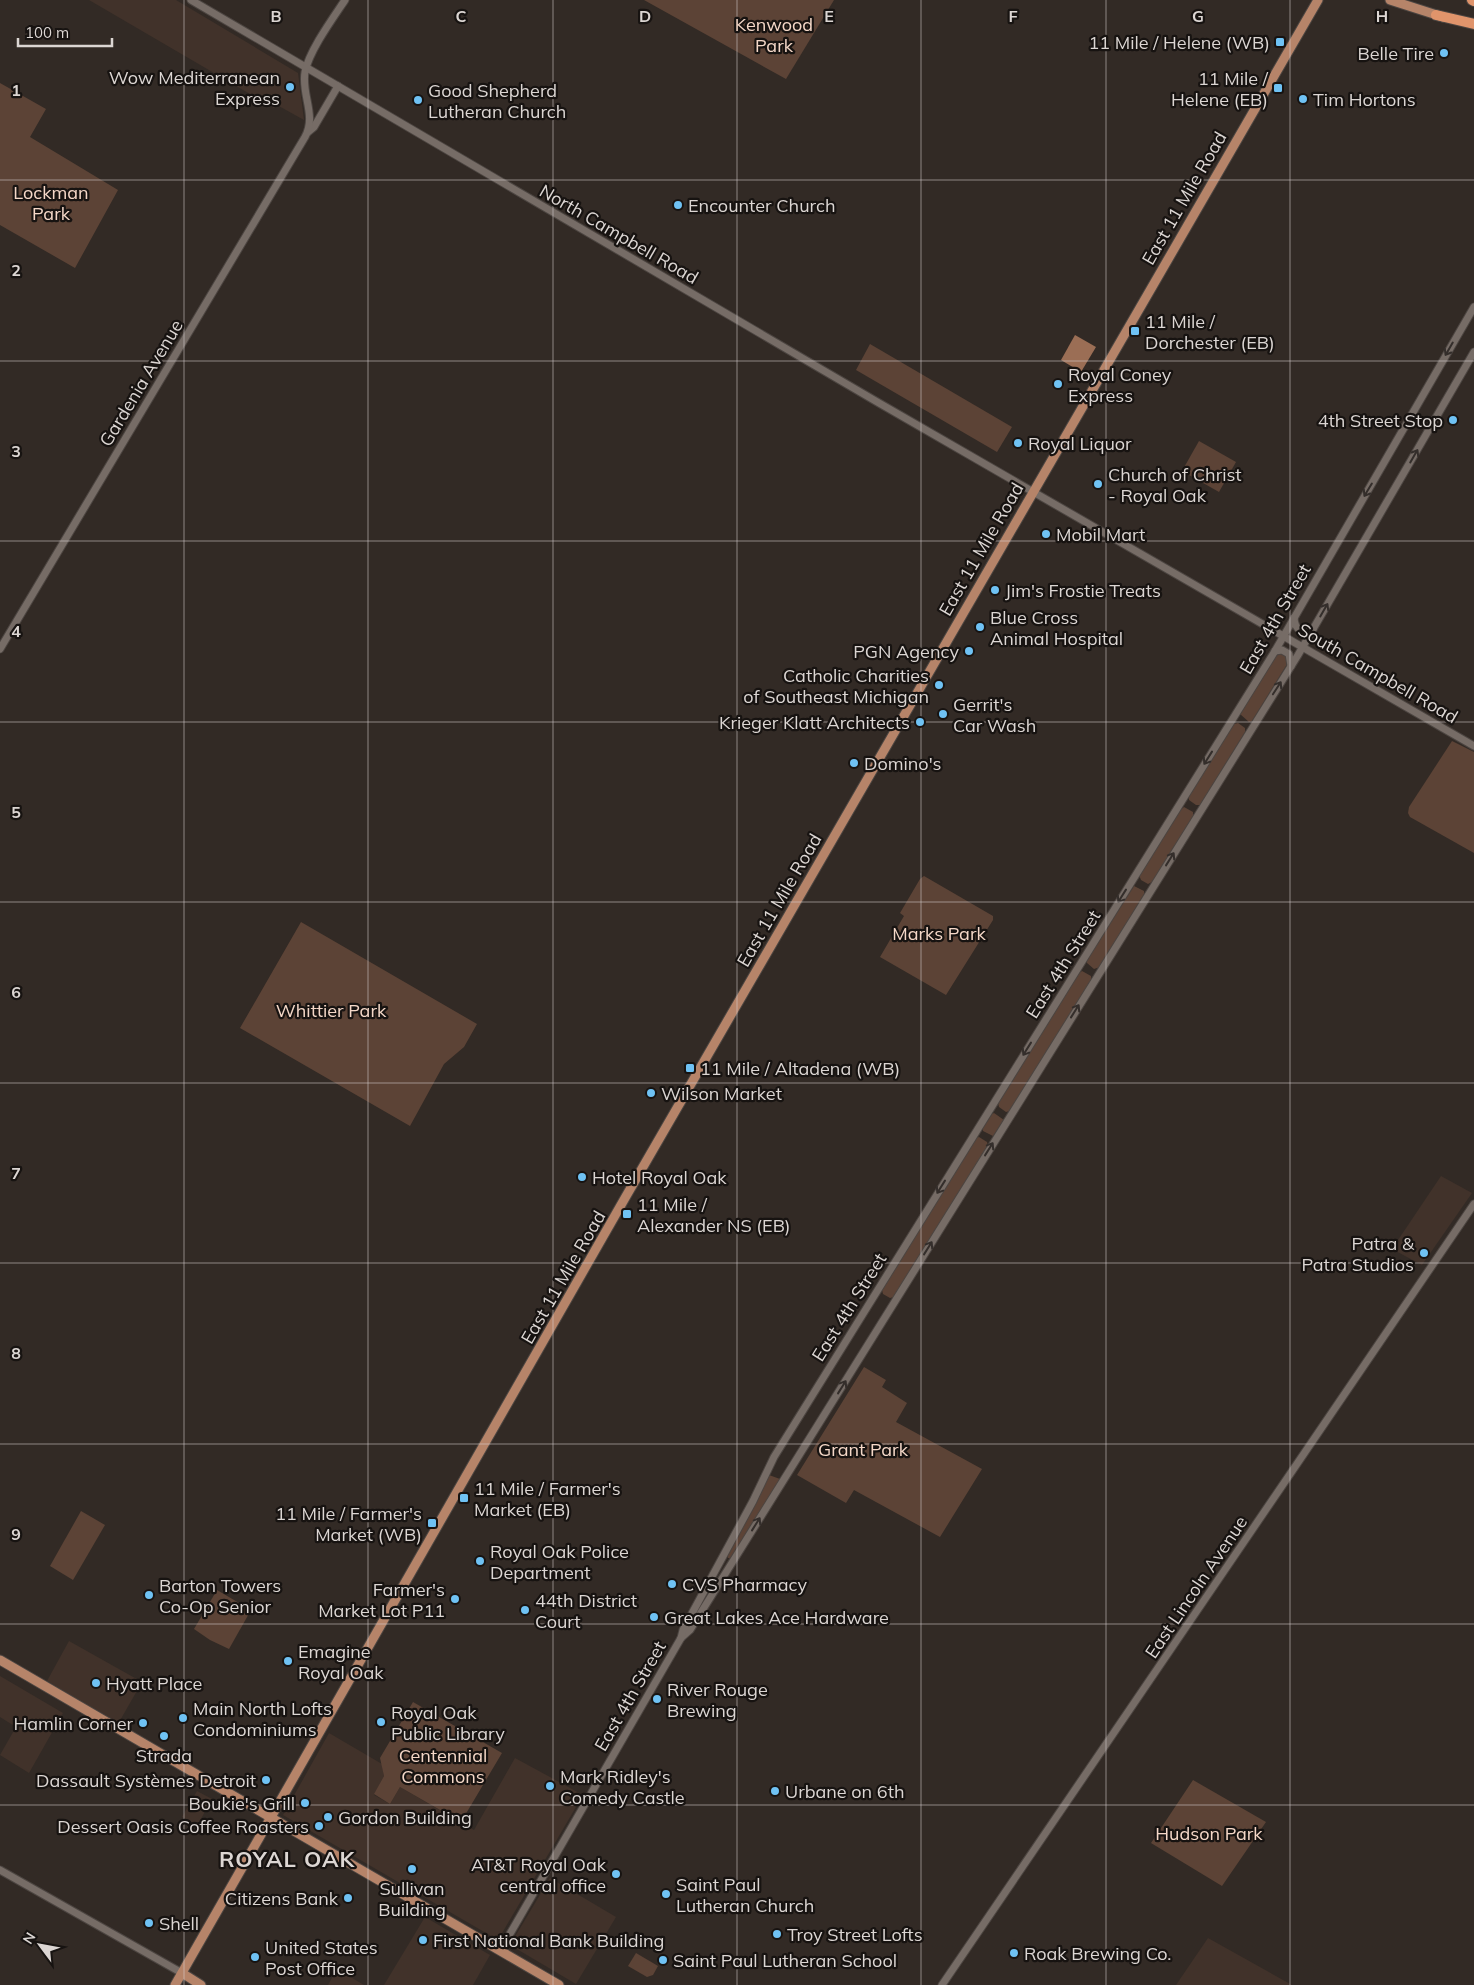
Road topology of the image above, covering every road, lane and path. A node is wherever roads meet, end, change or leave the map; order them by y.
1 (191, 0) edge
2 (345, 0) edge
3 (1318, 0) edge
4 (1390, 0) edge
5 (1436, 15) joint
6 (1474, 26) edge
7 (306, 67) junction
8 (338, 86) junction
9 (308, 132) junction
10 (1474, 307) edge
11 (1474, 352) edge
12 (1034, 491) junction
13 (1294, 618) junction
14 (1313, 629) junction
15 (1284, 636) junction
16 (1302, 647) junction
17 (0, 649) edge
18 (1275, 651) junction
19 (1291, 666) junction
20 (1474, 746) edge
21 (1474, 1204) edge
22 (681, 1638) junction
23 (0, 1660) edge
24 (271, 1817) junction
25 (0, 1870) edge
26 (500, 1951) junction
27 (182, 1973) junction
28 (175, 1985) edge
29 (201, 1985) edge
30 (559, 1985) edge
31 (942, 1985) edge

1 - 7 street, North Campbell Road
2 - 7 street
3 - 12 main road, East 11 Mile Road
4 - 5 main road
5 - 6 highway
7 - 8 street, North Campbell Road
7 - 9 street
8 - 9 street, Gardenia Avenue
8 - 12 street, North Campbell Road
9 - 17 street, Gardenia Avenue
10 -> 13 street, East 4th Street
14 -> 11 street, East 4th Street
12 - 15 street, South Campbell Road
12 - 24 main road, East 11 Mile Road
13 - 14 street
13 - 15 street, East 4th Street
14 - 16 street, East 4th Street
15 - 16 street, South Campbell Road
15 - 18 street, East 4th Street
16 - 19 street, East 4th Street
16 - 20 street, South Campbell Road
18 - 19 street
18 -> 22 street, East 4th Street
22 -> 19 street, East 4th Street
21 - 31 street, East Lincoln Avenue
22 - 26 street, East 4th Street
23 - 24 main road
24 - 26 main road
24 - 27 main road, East 11 Mile Road
25 - 27 street
26 - 30 main road
27 - 28 main road, East 11 Mile Road
27 - 29 main road

